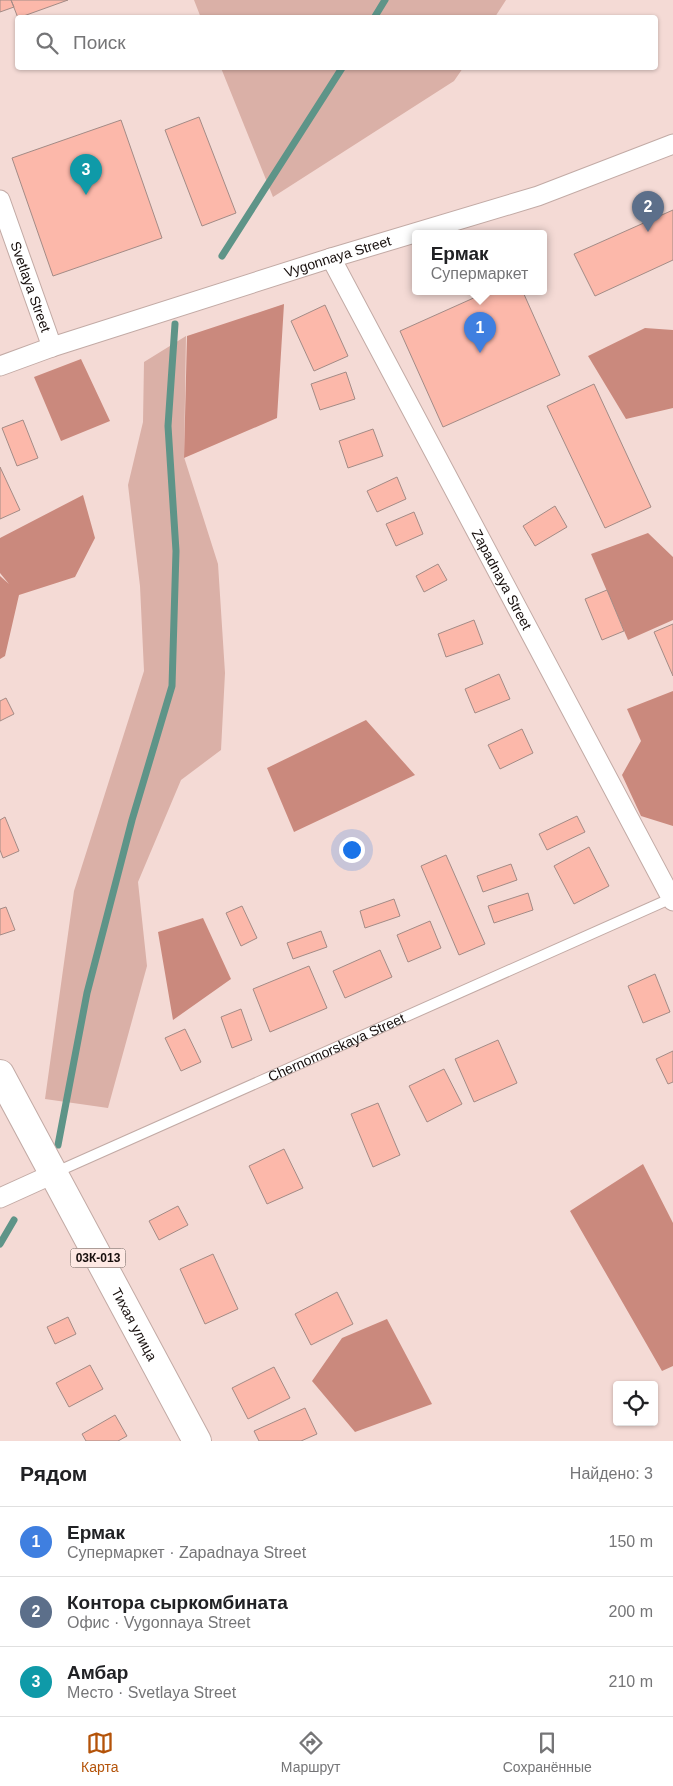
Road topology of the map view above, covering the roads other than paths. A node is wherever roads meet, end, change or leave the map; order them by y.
1 (673, 144) edge
2 (0, 200) edge
3 (424, 230) edge
4 (412, 234) edge
5 (331, 258) junction
6 (52, 347) junction
7 (0, 366) edge
8 (672, 900) edge
9 (0, 1074) edge
10 (53, 1174) junction
11 (0, 1198) edge
12 (197, 1441) edge

1 - 3 street, Vygonnaya Street
2 - 6 street, Svetlaya Street
4 - 5 street, Vygonnaya Street
5 - 6 street, Vygonnaya Street
5 - 8 street, Zapadnaya Street
6 - 7 street, Vygonnaya Street
8 - 10 lane, Chernomorskaya Street
9 - 10 main road, Тихая улица / 03К-013
10 - 11 street, Chernomorskaya Street
10 - 12 main road, Тихая улица / 03К-013

